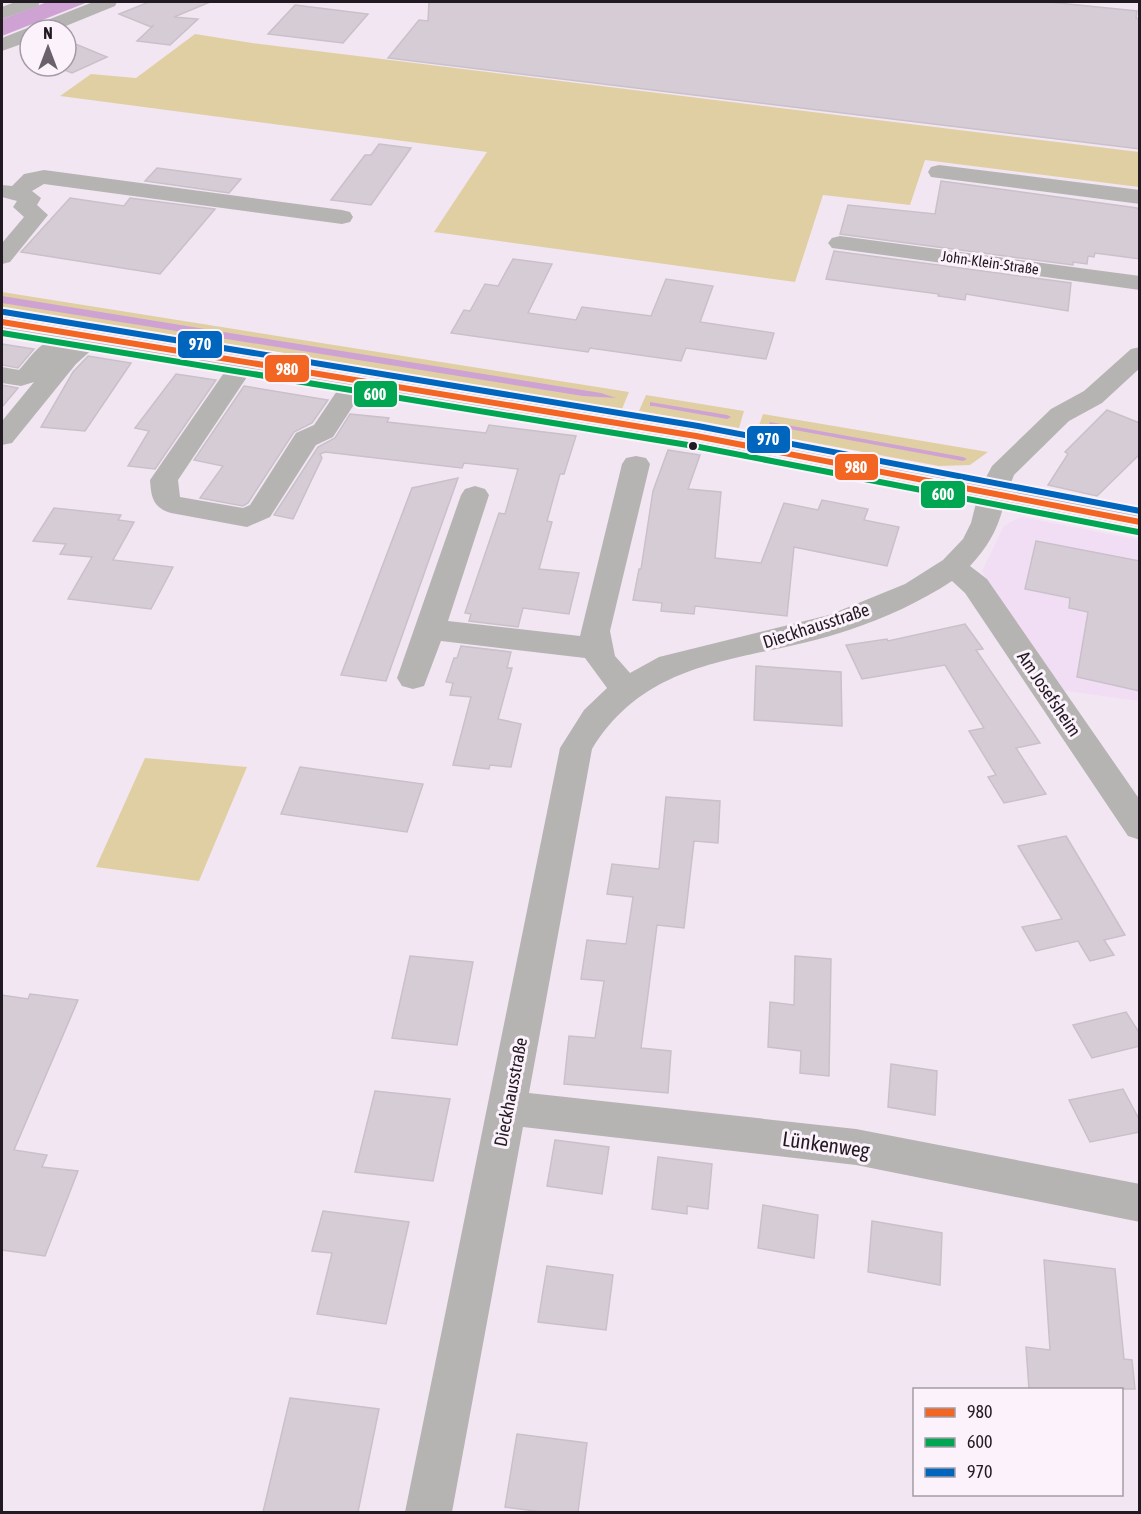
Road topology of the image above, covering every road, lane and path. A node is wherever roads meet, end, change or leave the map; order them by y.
1 (31, 2) edge
2 (108, 2) edge
3 (2, 13) edge
4 (69, 18) edge
5 (18, 39) edge
6 (2, 45) edge
7 (939, 172) dead end
8 (9, 192) edge
9 (1140, 197) edge
10 (342, 217) dead end
11 (840, 243) dead end
12 (2, 257) edge
13 (1140, 283) edge
14 (2, 322) edge
15 (80, 335) junction
16 (1140, 354) edge
17 (244, 362) junction
18 (2, 375) edge
19 (357, 380) junction
20 (2, 437) edge
21 (636, 464) dead end
22 (993, 492) junction
23 (475, 495) dead end
24 (1140, 522) edge
25 (952, 567) junction
26 (430, 629) junction
27 (594, 648) junction
28 (413, 678) dead end
29 (627, 688) junction
30 (1140, 827) edge
31 (508, 1108) junction
32 (1140, 1203) edge
33 (428, 1512) edge

1 - 3 street
2 - 4 street
5 - 6 street
7 - 9 street
8 - 10 street
8 - 12 street
11 - 13 street, John-Klein-Straße
14 - 15 street
15 - 17 street
15 - 18 street
15 - 20 street
16 - 22 street, Dieckhausstraße
17 - 19 street
17 - 19 street
19 - 22 street
21 - 27 street
22 - 24 street
22 - 25 street, Dieckhausstraße
23 - 26 street
25 - 29 street, Dieckhausstraße
25 - 30 street, Am Josefsheim
26 - 27 street
26 - 28 street
27 - 29 street
29 - 31 street, Dieckhausstraße
31 - 32 street, Lünkenweg
31 - 33 street, Dieckhausstraße

